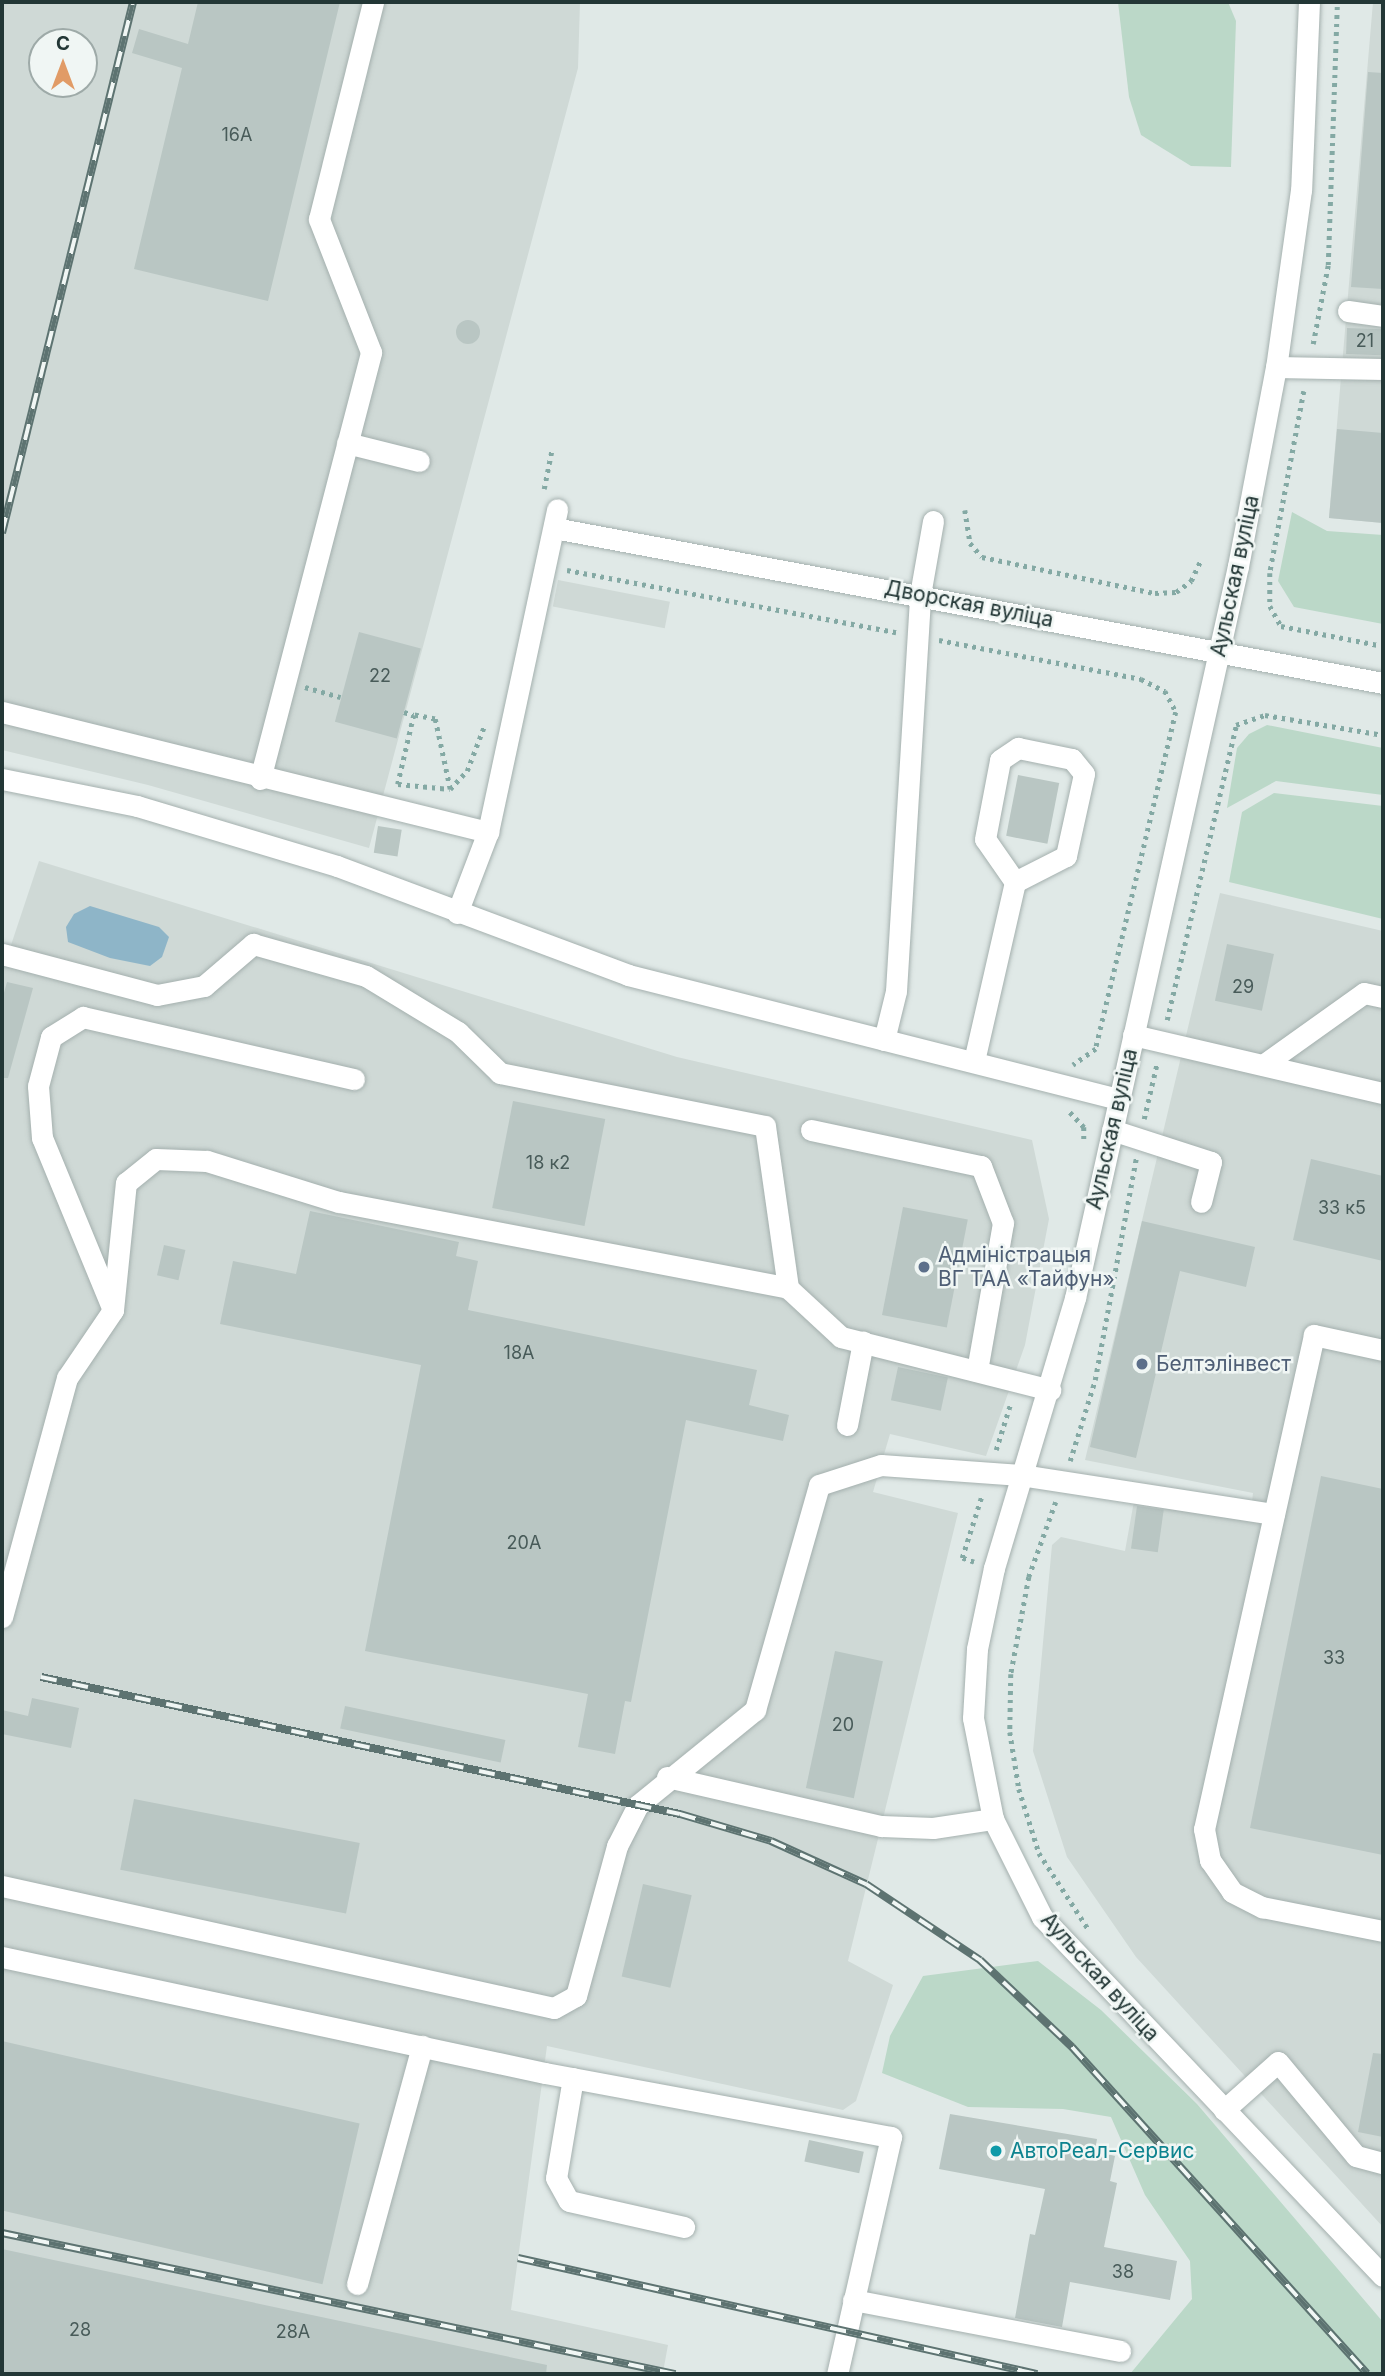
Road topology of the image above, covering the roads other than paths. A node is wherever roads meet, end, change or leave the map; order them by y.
1 (373, 2) edge
2 (1309, 2) edge
3 (1348, 311) dead end
4 (1383, 316) edge
5 (1276, 367) junction
6 (1383, 369) edge
7 (347, 443) junction
8 (419, 460) dead end
9 (933, 521) dead end
10 (920, 595) junction
11 (1220, 650) junction
12 (1383, 683) edge
13 (2, 712) edge
14 (2, 779) edge
15 (260, 779) junction
16 (488, 832) junction
17 (1015, 881) junction
18 (457, 913) junction
19 (2, 954) edge
20 (1383, 997) edge
21 (1133, 1035) junction
22 (884, 1040) junction
23 (974, 1061) junction
24 (1264, 1065) junction
25 (355, 1079) dead end
26 (1383, 1093) edge
27 (1118, 1099) junction
28 (1112, 1129) junction
29 (811, 1130) dead end
30 (1202, 1202) dead end
31 (788, 1288) junction
32 (113, 1310) junction
33 (863, 1342) junction
34 (1383, 1350) edge
35 (977, 1371) junction
36 (1050, 1390) junction
37 (847, 1425) dead end
38 (1021, 1475) junction
39 (1274, 1514) junction
40 (2, 1617) edge
41 (667, 1777) junction
42 (993, 1819) junction
43 (2, 1886) edge
44 (1383, 1931) edge
45 (2, 1957) edge
46 (422, 2046) junction
47 (573, 2078) junction
48 (1224, 2110) junction
49 (1383, 2163) edge
50 (684, 2227) dead end
51 (1383, 2276) edge
52 (356, 2284) dead end
53 (853, 2300) junction
54 (1120, 2351) dead end
55 (837, 2374) edge

1 - 7 street
2 - 5 street, Аульская вуліца
3 - 4 street
5 - 6 street
5 - 11 street, Аульская вуліца
7 - 8 street
7 - 15 street
9 - 10 street
10 - 11 street, Дворская вуліца
10 - 16 street, Дворская вуліца
10 - 22 street
11 - 12 street, Дворская вуліца
11 - 21 street, Аульская вуліца
13 - 15 street
14 - 18 street
15 - 16 street
16 - 18 street
17 - 17 street
17 - 23 street
18 - 22 street
19 - 31 street
20 - 24 street
21 - 24 street
21 - 27 street, Аульская вуліца
22 - 23 street
23 - 27 street
24 - 26 street
25 - 32 street
27 - 28 street, Аульская вуліца
28 - 30 street
28 - 36 street, Аульская вуліца
29 - 35 street
31 - 32 street
31 - 33 street
32 - 40 street
33 - 35 street
33 - 37 street
34 - 39 street
35 - 36 street
36 - 38 street, Аульская вуліца
38 - 39 street
38 - 41 street
38 - 42 street, Аульская вуліца
39 - 44 street
41 - 42 street
41 - 43 street
42 - 48 street, Аульская вуліца
45 - 46 street
46 - 47 street
46 - 52 street
47 - 50 street
47 - 53 street
48 - 49 street
48 - 51 street, Аульская вуліца
53 - 54 street
53 - 55 street

